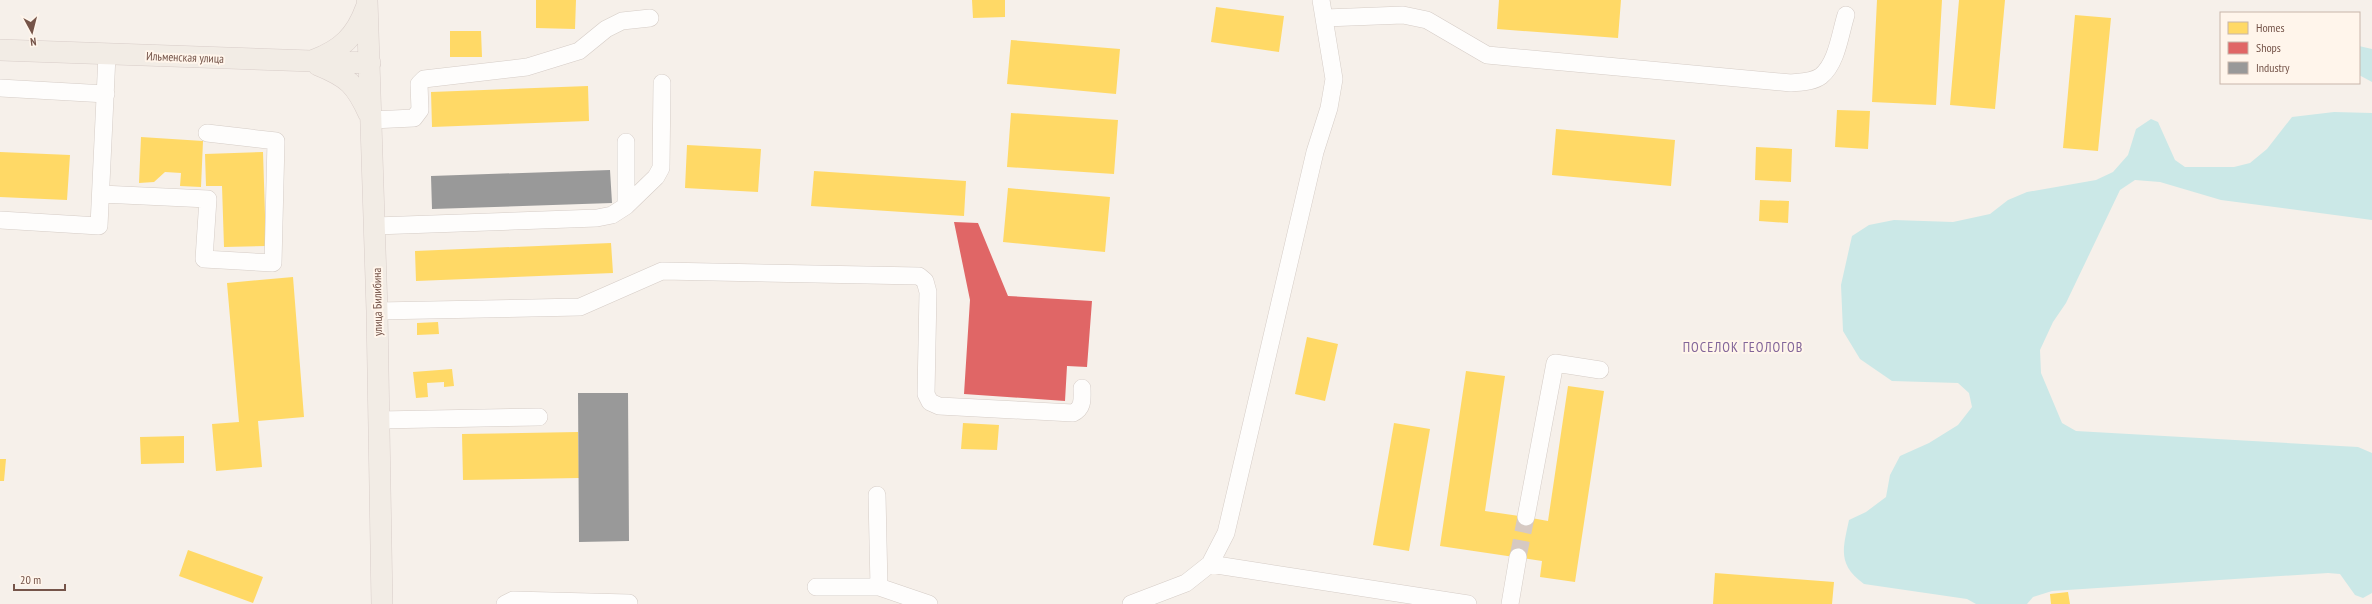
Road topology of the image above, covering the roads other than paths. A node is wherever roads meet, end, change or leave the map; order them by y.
1 (1321, 0) edge
2 (367, 2) edge
3 (1846, 15) dead end
4 (650, 18) dead end
5 (1325, 18) junction
6 (0, 50) edge
7 (108, 55) junction
8 (310, 62) junction
9 (370, 63) junction
10 (662, 82) dead end
11 (0, 88) edge
12 (106, 94) junction
13 (372, 120) junction
14 (207, 134) dead end
15 (626, 142) dead end
16 (100, 194) junction
17 (626, 206) junction
18 (0, 220) edge
19 (375, 226) junction
20 (377, 311) junction
21 (1600, 370) dead end
22 (1082, 388) dead end
23 (538, 417) dead end
24 (379, 420) junction
25 (877, 496) dead end
26 (1526, 518) tunnel mouth
27 (1518, 557) tunnel mouth
28 (1210, 564) junction
29 (879, 587) junction
30 (816, 588) dead end
31 (629, 603) dead end
32 (382, 604) edge
33 (505, 604) edge
34 (929, 604) edge
35 (1131, 604) edge
36 (1468, 604) edge
37 (1510, 604) edge

1 - 5 street
2 - 8 main road
2 - 9 main road, улица Билибина
3 - 5 street
4 - 13 street
5 - 28 street
6 - 7 main road, Ильменская улица
7 - 8 main road, Ильменская улица
7 - 12 street
8 - 9 main road, Ильменская улица
8 - 13 main road
9 - 13 main road, улица Билибина
10 - 17 street
11 - 12 street
12 - 16 street
13 - 19 main road, улица Билибина
14 - 16 street
15 - 17 street
16 - 18 street
17 - 19 street
19 - 20 main road, улица Билибина
20 - 22 street
20 - 24 main road, улица Билибина
21 - 26 street
23 - 24 street
24 - 32 main road, улица Билибина
25 - 29 street
27 - 37 street
28 - 35 street
28 - 36 street
29 - 30 street
29 - 34 street
31 - 33 street

